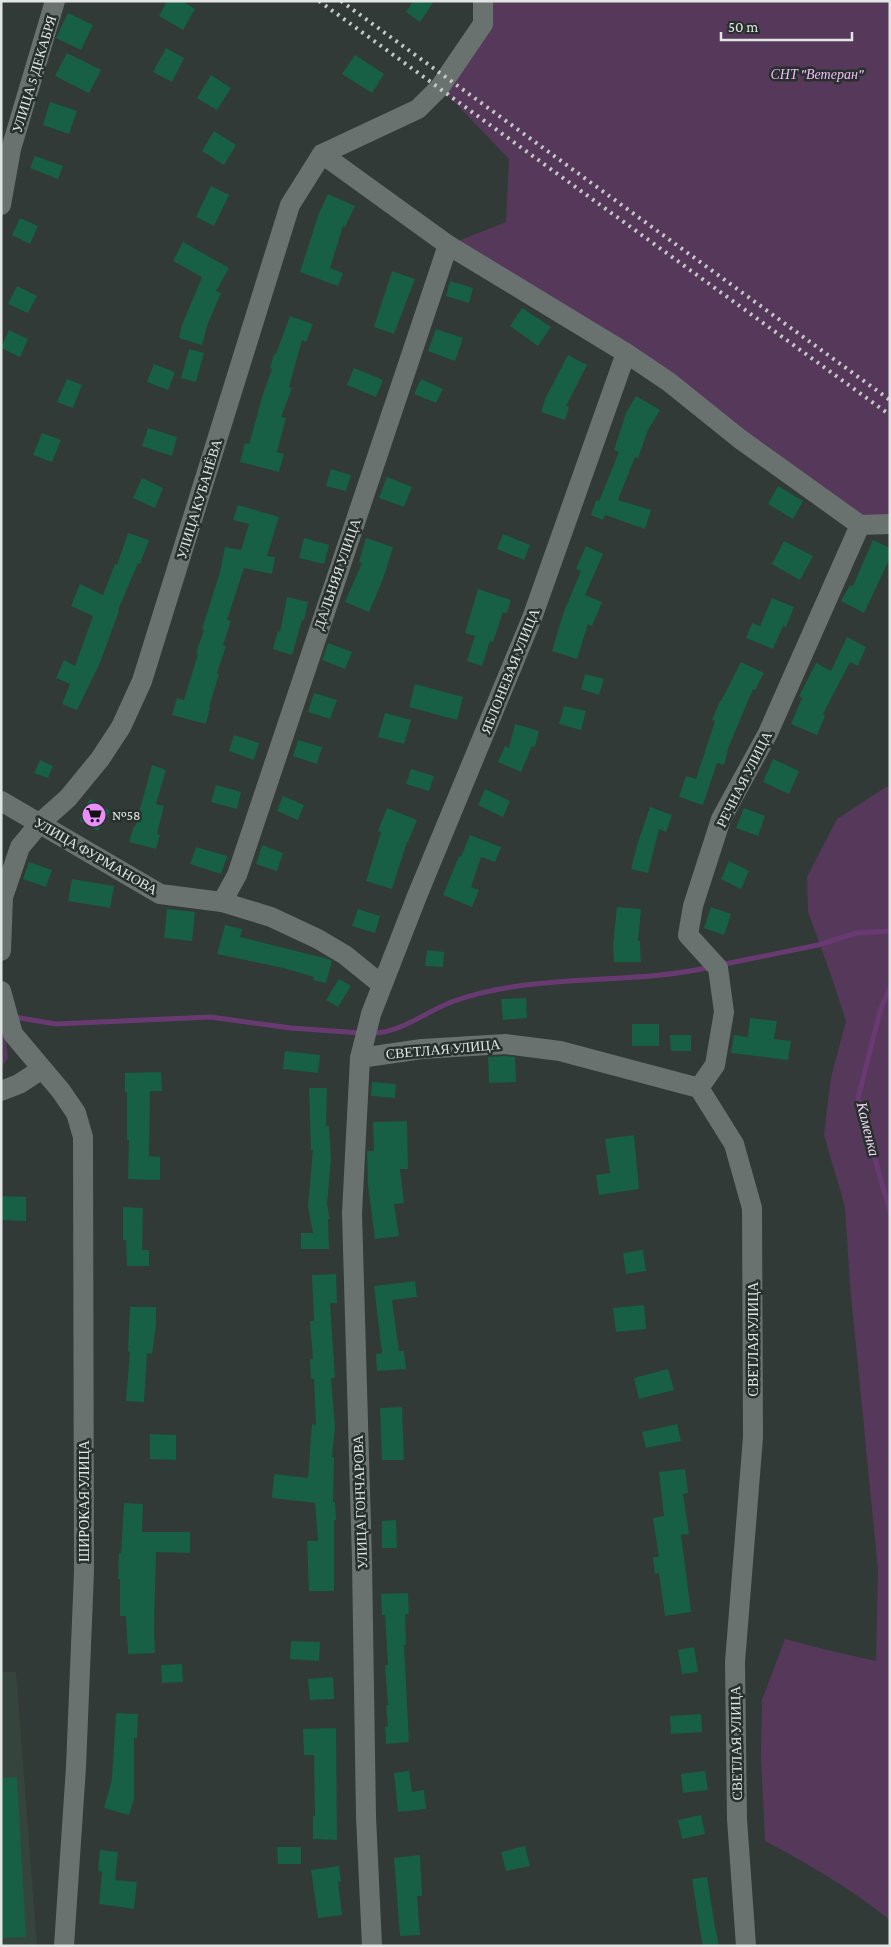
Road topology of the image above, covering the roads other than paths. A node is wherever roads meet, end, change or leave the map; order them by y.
1 (55, 1) edge
2 (483, 1) edge
3 (322, 154) junction
4 (1, 205) edge
5 (448, 245) junction
6 (626, 353) junction
7 (890, 524) edge
8 (860, 525) junction
9 (1, 801) edge
10 (40, 824) junction
11 (222, 902) junction
12 (1, 951) edge
13 (382, 985) junction
14 (1, 991) edge
15 (371, 1014) joint
16 (363, 1049) junction
17 (42, 1069) junction
18 (698, 1088) junction
19 (1, 1091) edge
20 (64, 1946) edge
21 (372, 1946) edge
22 (746, 1946) edge

1 - 4 street, УЛИЦА 5 ДЕКАБРЯ
2 - 3 street
3 - 5 street
3 - 10 street, УЛИЦА КУБАНЁВА
5 - 6 street
5 - 11 street, ДАЛЬНЯЯ УЛИЦА
6 - 8 street
6 - 13 street, ЯБЛОНЕВАЯ УЛИЦА
7 - 8 street
8 - 18 street, РЕЧНАЯ УЛИЦА
9 - 10 street, УЛИЦА ФУРМАНОВА
10 - 11 street, УЛИЦА ФУРМАНОВА
10 - 12 street, УЛИЦА КУБАНЁВА
11 - 13 street, УЛИЦА ФУРМАНОВА
13 - 15 street, ЯБЛОНЕВАЯ УЛИЦА
14 - 17 street
15 - 16 street, УЛИЦА ГОНЧАРОВА
16 - 18 street, СВЕТЛАЯ УЛИЦА
16 - 21 street, УЛИЦА ГОНЧАРОВА
17 - 19 street
17 - 20 street, ШИРОКАЯ УЛИЦА
18 - 22 street, СВЕТЛАЯ УЛИЦА

